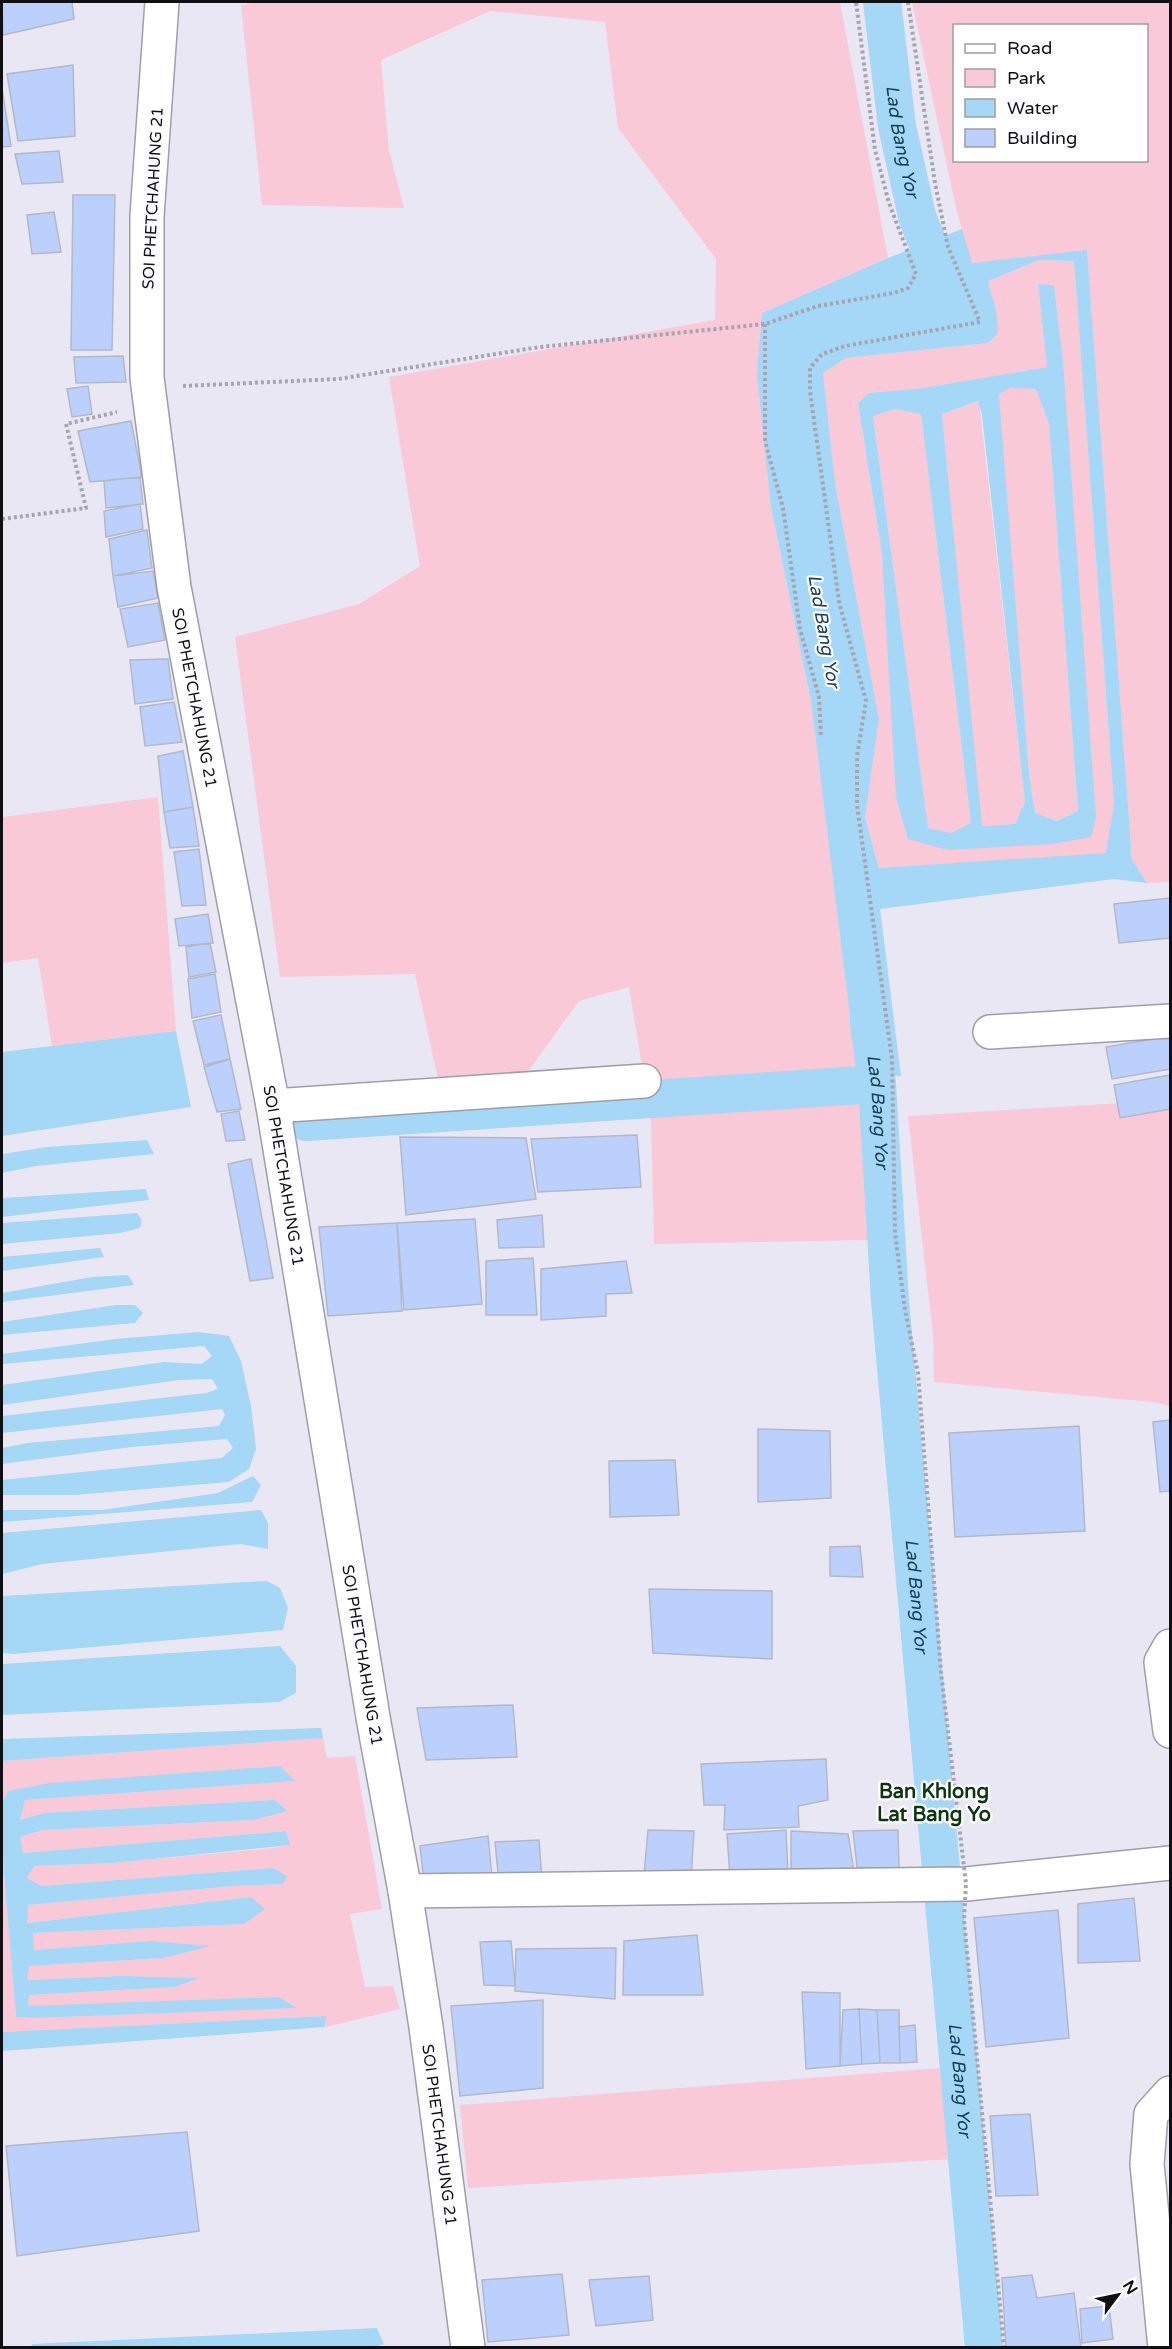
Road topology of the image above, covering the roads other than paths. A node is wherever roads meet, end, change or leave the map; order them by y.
1 (162, 2) edge
2 (1170, 1021) edge
3 (990, 1032) dead end
4 (644, 1081) dead end
5 (273, 1106) junction
6 (1170, 1646) edge
7 (1170, 1731) edge
8 (1170, 1865) edge
9 (405, 1891) junction
10 (1170, 2093) edge
11 (468, 2348) edge
12 (1165, 2348) edge

1 - 5 street, SOI PHETCHAHUNG 21
2 - 3 street
4 - 5 street
5 - 9 street, SOI PHETCHAHUNG 21
6 - 7 street
8 - 9 street
9 - 11 street, SOI PHETCHAHUNG 21
10 - 12 street

